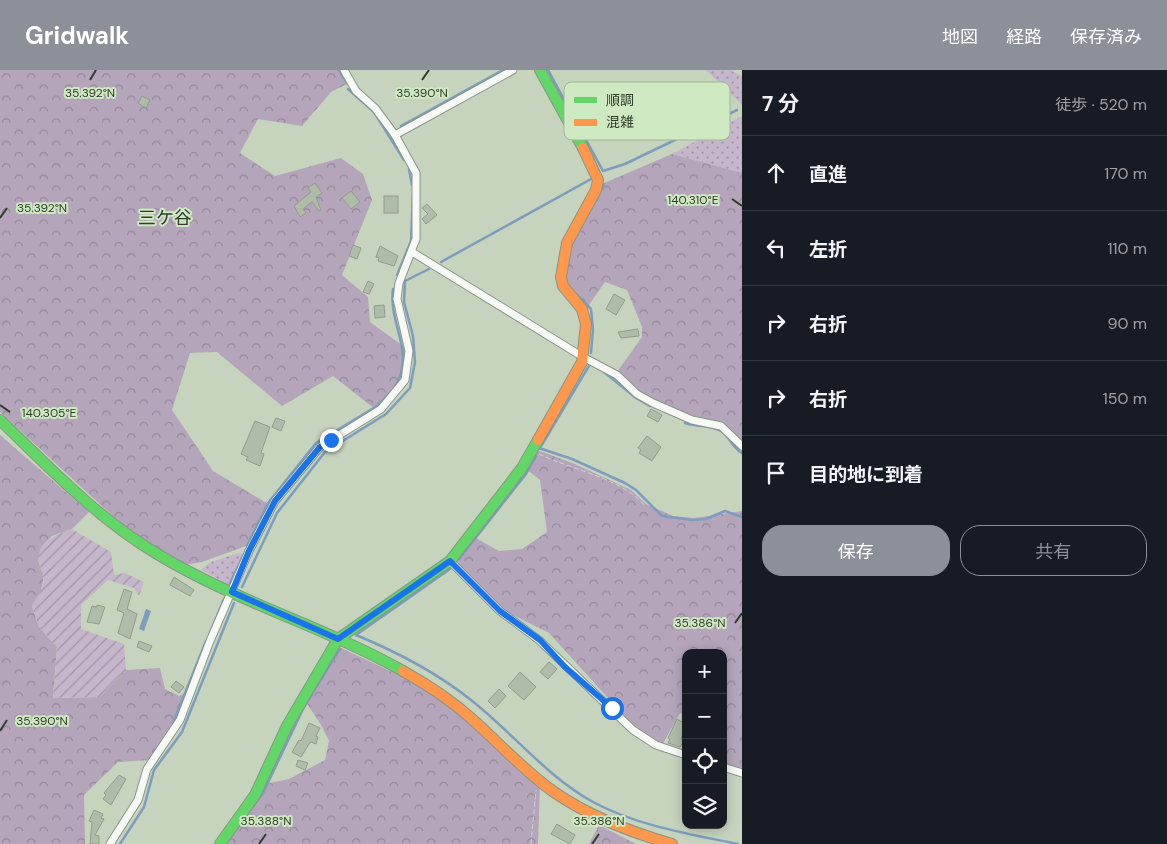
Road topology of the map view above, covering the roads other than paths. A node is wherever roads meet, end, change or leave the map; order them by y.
1 (344, 70) edge
2 (513, 70) edge
3 (540, 70) edge
4 (564, 113) edge
5 (395, 135) junction
6 (579, 140) edge
7 (412, 252) junction
8 (583, 357) junction
9 (0, 420) edge
10 (742, 446) edge
11 (450, 561) junction
12 (232, 592) junction
13 (338, 639) junction
14 (682, 753) edge
15 (727, 768) edge
16 (742, 773) edge
17 (110, 844) edge
18 (220, 844) edge
19 (672, 844) edge

1 - 5 street
2 - 5 street
3 - 4 street
5 - 7 street
6 - 8 street
7 - 8 street
7 - 12 street
8 - 10 street
8 - 11 street
9 - 12 street
11 - 13 street
11 - 14 street
12 - 13 street
12 - 17 street
13 - 18 street
13 - 19 street
15 - 16 street

